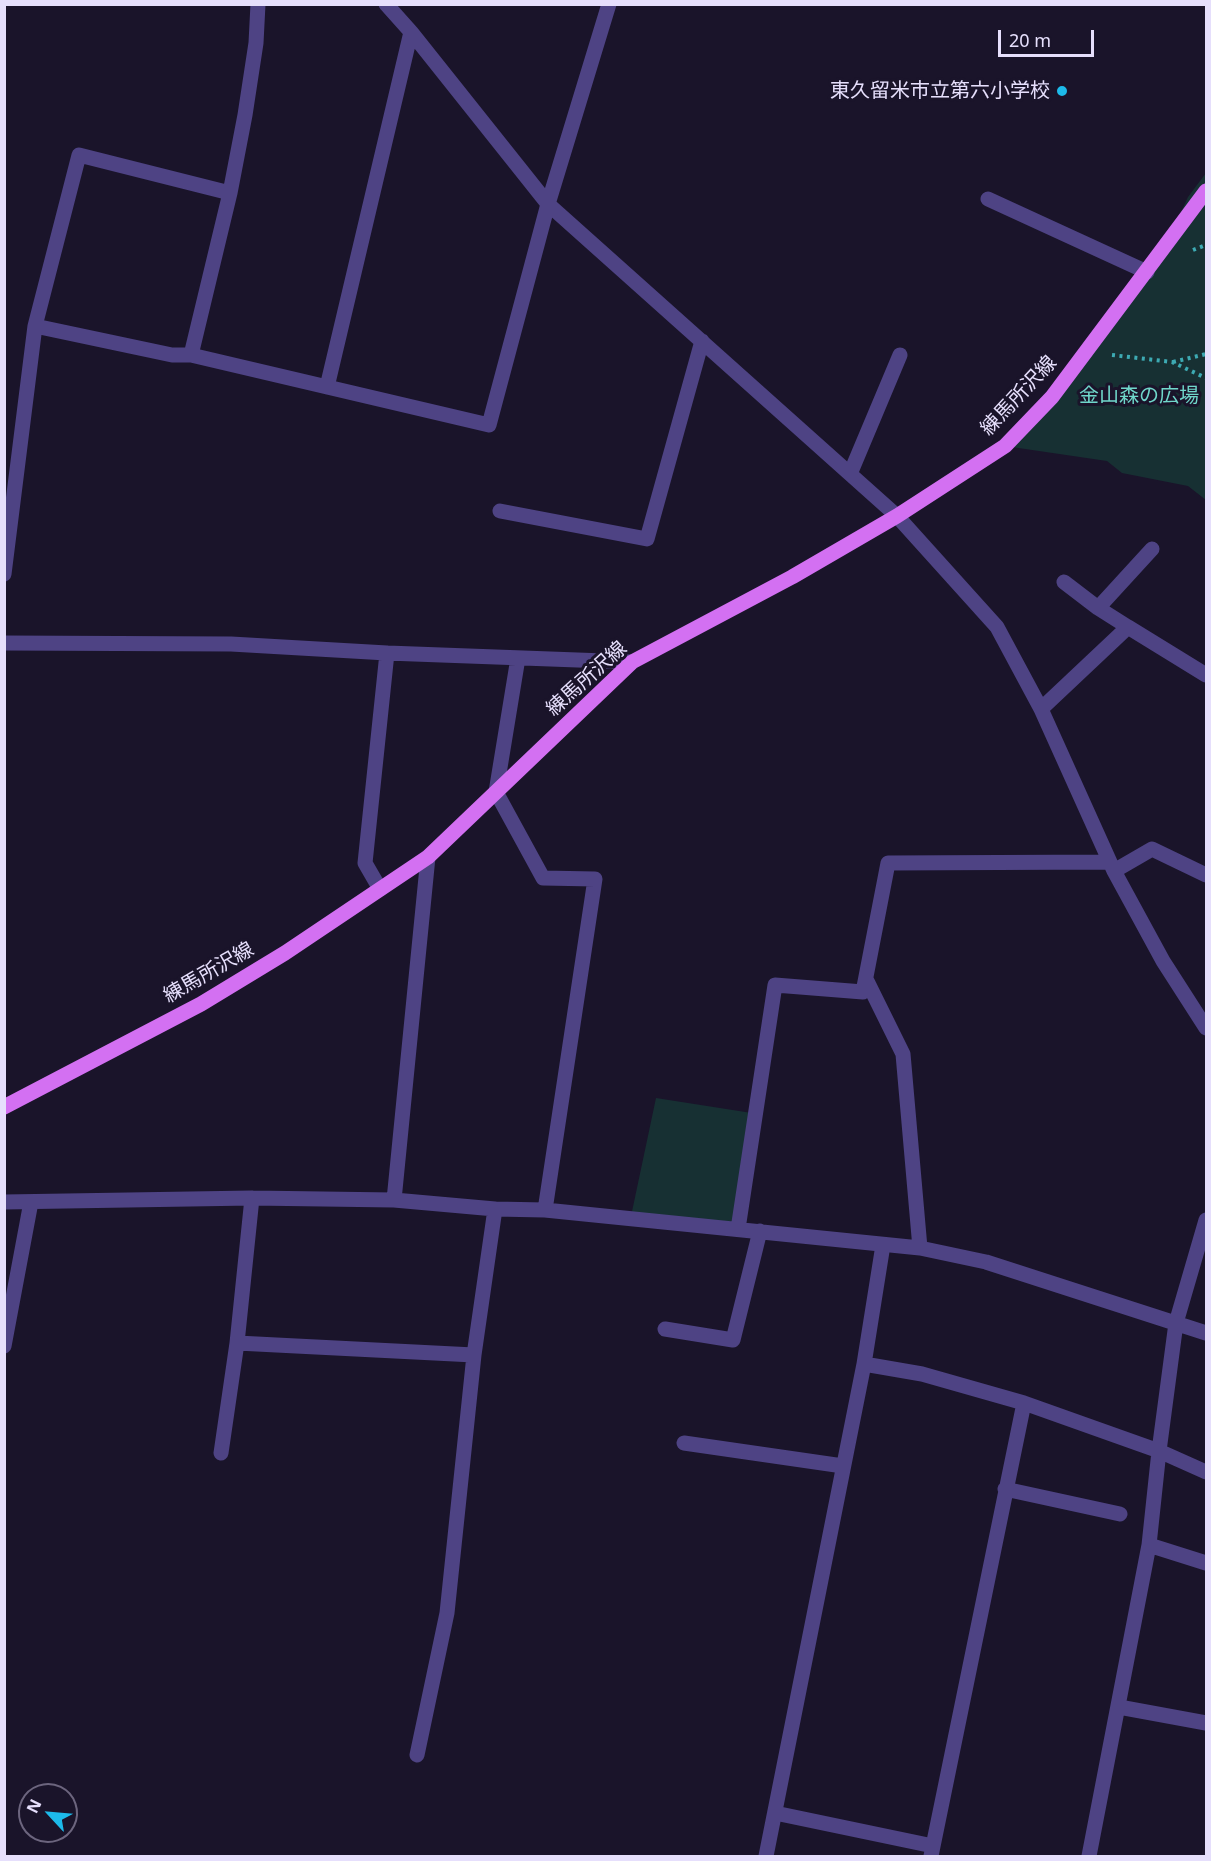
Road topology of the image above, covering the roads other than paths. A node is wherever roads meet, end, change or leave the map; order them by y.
1 (258, 4) edge
2 (386, 4) edge
3 (609, 4) edge
4 (411, 32) junction
5 (1206, 191) edge
6 (230, 193) junction
7 (988, 199) dead end
8 (548, 204) junction
9 (1147, 272) junction
10 (35, 326) junction
11 (702, 341) junction
12 (191, 355) junction
13 (900, 355) dead end
14 (327, 387) junction
15 (850, 474) junction
16 (500, 511) dead end
17 (897, 516) junction
18 (1152, 549) dead end
19 (4, 574) edge
20 (1064, 582) dead end
21 (1098, 608) junction
22 (1128, 627) junction
23 (4, 643) edge
24 (387, 653) junction
25 (518, 658) junction
26 (632, 662) junction
27 (1206, 675) edge
28 (1041, 710) junction
29 (496, 792) junction
30 (428, 857) junction
31 (1112, 866) junction
32 (1206, 875) edge
33 (380, 889) junction
34 (866, 979) junction
35 (1206, 1027) edge
36 (4, 1107) edge
37 (252, 1198) junction
38 (394, 1200) junction
39 (4, 1202) edge
40 (32, 1202) junction
41 (495, 1209) junction
42 (545, 1210) junction
43 (1206, 1220) edge
44 (738, 1229) junction
45 (760, 1231) junction
46 (883, 1245) junction
47 (920, 1248) junction
48 (1176, 1323) junction
49 (665, 1329) dead end
50 (1206, 1333) edge
51 (237, 1343) junction
52 (4, 1346) edge
53 (474, 1355) junction
54 (864, 1364) junction
55 (1024, 1403) junction
56 (684, 1443) dead end
57 (1159, 1451) junction
58 (221, 1453) dead end
59 (843, 1466) junction
60 (1206, 1472) edge
61 (1005, 1490) junction
62 (1120, 1514) dead end
63 (1149, 1545) junction
64 (1206, 1563) edge
65 (1119, 1707) junction
66 (1206, 1723) edge
67 (417, 1755) dead end
68 (775, 1813) junction
69 (932, 1851) edge
70 (766, 1857) edge
71 (1089, 1857) edge

1 - 6 street
2 - 4 street
3 - 8 street
4 - 8 street
4 - 14 street
5 - 9 main road, 練馬所沢線
6 - 10 street
6 - 12 street
7 - 9 street
8 - 11 street
8 - 14 street
9 - 17 main road, 練馬所沢線
10 - 12 street
10 - 19 street
11 - 15 street
11 - 16 street
12 - 14 street
13 - 15 street
15 - 17 street
17 - 26 main road, 練馬所沢線
17 - 28 street
18 - 21 street
20 - 21 street
21 - 22 street
22 - 27 street
22 - 28 street
23 - 24 street
24 - 25 street
24 - 33 street
25 - 26 street
25 - 29 street
26 - 29 main road, 練馬所沢線
28 - 31 street
29 - 30 main road, 練馬所沢線
29 - 42 street
30 - 33 main road, 練馬所沢線
30 - 38 street
31 - 32 street
31 - 34 street
31 - 35 street
33 - 36 main road, 練馬所沢線
34 - 44 street
34 - 47 street
37 - 38 street
37 - 40 street
37 - 51 street
38 - 41 street
39 - 40 street
40 - 52 street
41 - 42 street
41 - 53 street
42 - 44 street
43 - 48 street
44 - 45 street
45 - 46 street
45 - 49 street
46 - 47 street
46 - 54 street
47 - 48 street
48 - 50 street
48 - 57 street
51 - 53 street
51 - 58 street
53 - 67 street
54 - 55 street
54 - 59 street
55 - 57 street
55 - 61 street
56 - 59 street
57 - 60 street
57 - 63 street
59 - 68 street
61 - 62 street
61 - 69 street
63 - 64 street
63 - 65 street
65 - 66 street
65 - 71 street
68 - 69 street
68 - 70 street

